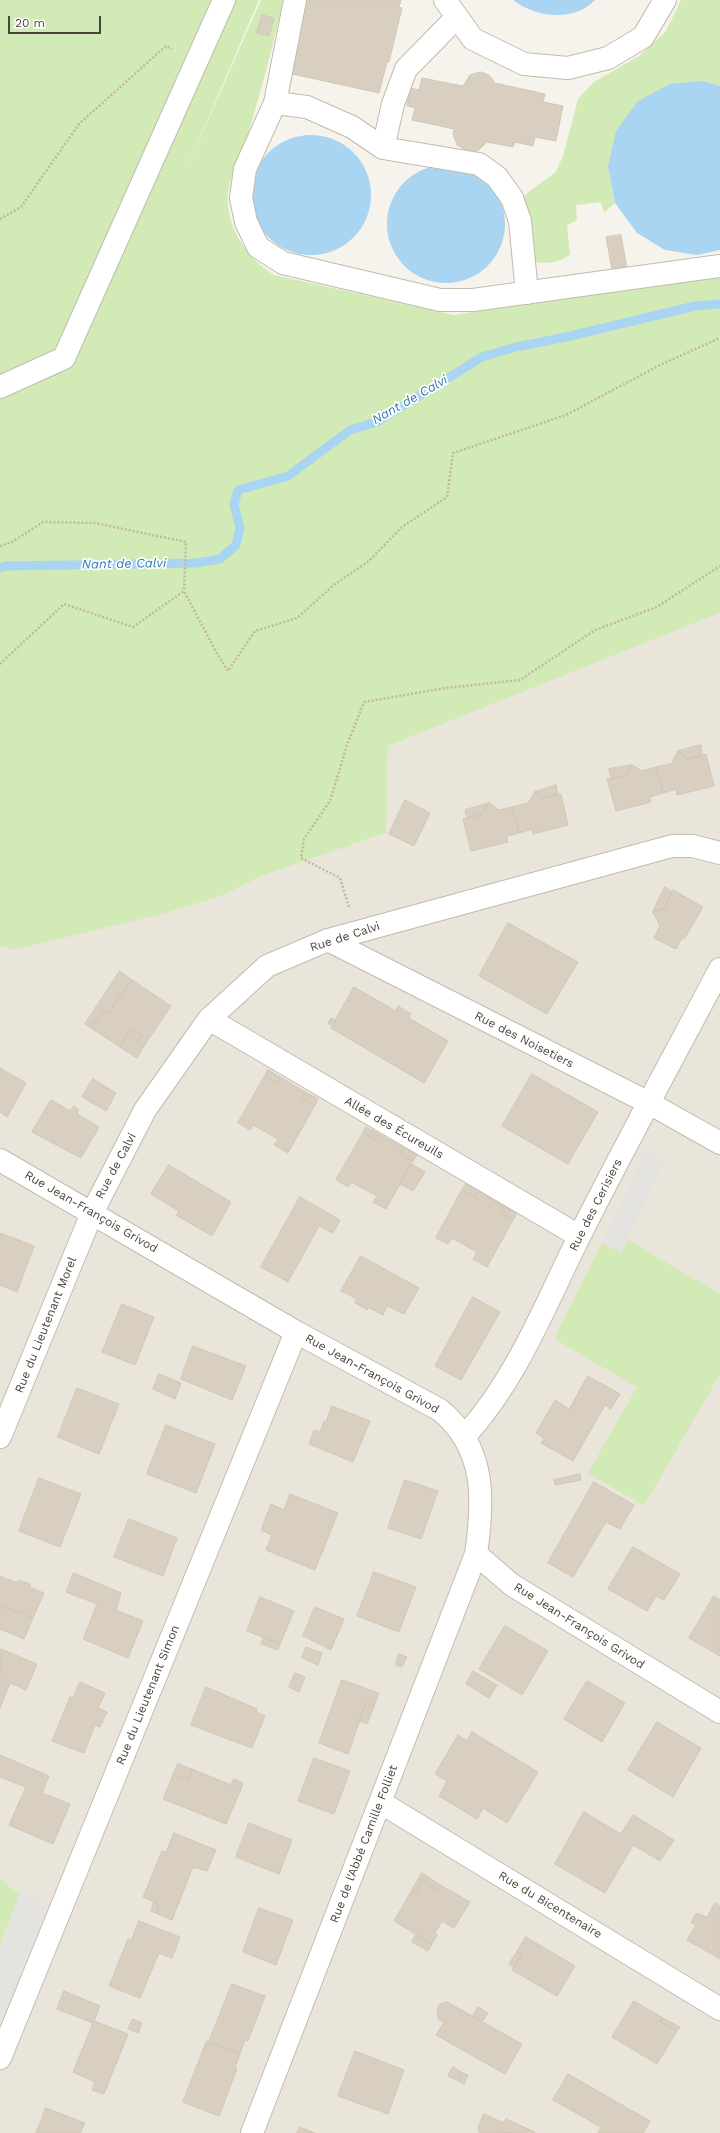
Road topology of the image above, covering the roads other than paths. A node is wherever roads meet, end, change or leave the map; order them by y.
1 (224, 0) edge
2 (295, 0) edge
3 (445, 0) edge
4 (665, 0) edge
5 (457, 18) junction
6 (275, 102) junction
7 (383, 148) junction
8 (720, 266) edge
9 (527, 293) junction
10 (0, 387) edge
11 (720, 853) edge
12 (328, 940) junction
13 (720, 969) edge
14 (208, 1019) junction
15 (649, 1104) junction
16 (720, 1143) edge
17 (0, 1160) edge
18 (92, 1212) junction
19 (579, 1236) junction
20 (296, 1332) junction
21 (465, 1436) junction
22 (0, 1437) edge
23 (476, 1554) junction
24 (720, 1712) edge
25 (380, 1802) junction
26 (720, 2009) edge
27 (0, 2058) edge
28 (252, 2133) edge

1 - 10 street
2 - 6 street
3 - 5 street
4 - 5 street
5 - 7 street
6 - 7 street
6 - 9 street
7 - 9 street
8 - 9 street
11 - 12 street, Rue de Calvi
12 - 14 street, Rue de Calvi
12 - 15 street, Rue des Noisetiers
13 - 15 street, Rue des Cerisiers
14 - 18 street, Rue de Calvi
14 - 19 street, Allée des Écureuils
15 - 16 street, Rue des Noisetiers
15 - 19 street, Rue des Cerisiers
17 - 18 street, Rue Jean-François Grivod
18 - 20 street, Rue Jean-François Grivod
18 - 22 street, Rue du Lieutenant Morel
19 - 21 street, Rue des Cerisiers
20 - 21 street, Rue Jean-François Grivod
20 - 27 street, Rue du Lieutenant Simon
21 - 23 street, Rue Jean-François Grivod
23 - 24 street, Rue Jean-François Grivod
23 - 25 street, Rue de l'Abbé Camille Folliet
25 - 26 street, Rue du Bicentenaire
25 - 28 street, Rue de l'Abbé Camille Folliet

